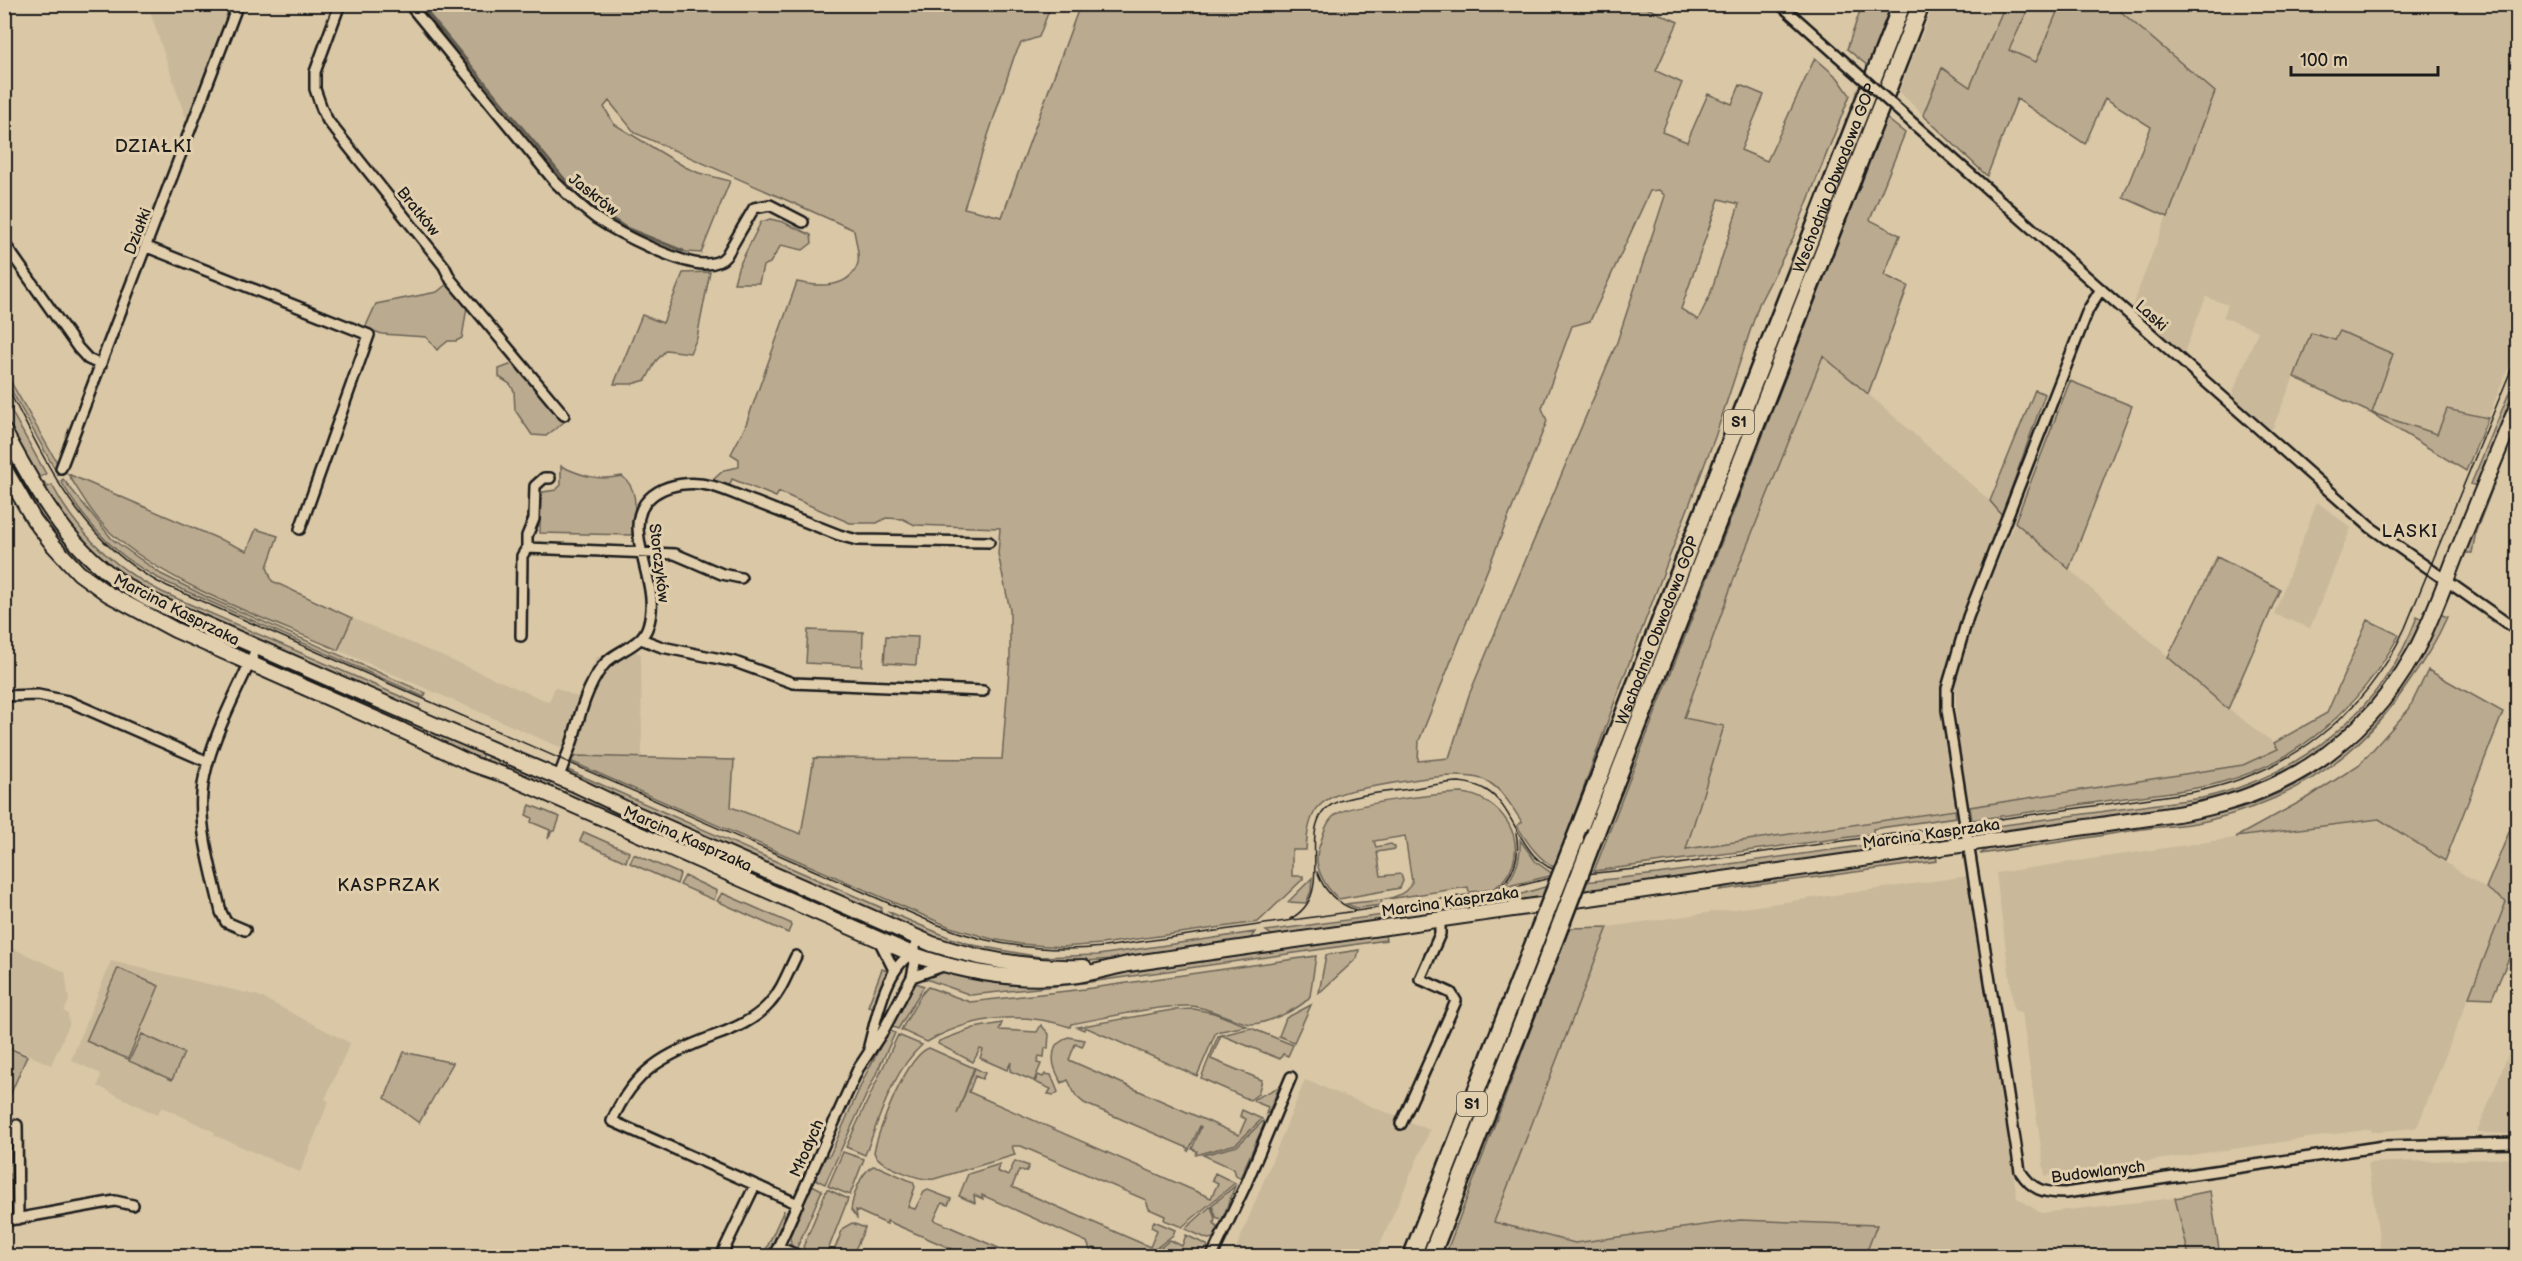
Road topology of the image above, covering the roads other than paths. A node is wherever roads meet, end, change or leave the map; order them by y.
1 (238, 4) edge
2 (340, 4) edge
3 (409, 4) edge
4 (1780, 4) edge
5 (1902, 4) edge
6 (1921, 4) edge
7 (803, 222) dead end
8 (4, 243) edge
9 (147, 247) junction
10 (2101, 289) junction
11 (101, 365) junction
12 (2517, 404) edge
13 (564, 415) dead end
14 (5, 432) edge
15 (4, 468) edge
16 (62, 468) dead end
17 (550, 478) dead end
18 (300, 530) dead end
19 (989, 542) dead end
20 (527, 548) junction
21 (642, 552) junction
22 (741, 578) dead end
23 (2445, 582) junction
24 (2517, 630) edge
25 (521, 636) dead end
26 (641, 639) junction
27 (257, 647) junction
28 (250, 663) junction
29 (983, 690) dead end
30 (4, 696) edge
31 (208, 762) junction
32 (559, 777) junction
33 (553, 797) junction
34 (1969, 844) junction
35 (1440, 919) junction
36 (245, 930) dead end
37 (919, 938) junction
38 (879, 940) junction
39 (912, 954) junction
40 (796, 956) dead end
41 (1128, 964) junction
42 (947, 965) junction
43 (894, 970) junction
44 (912, 977) junction
45 (867, 1052) junction
46 (1291, 1077) dead end
47 (1401, 1124) dead end
48 (17, 1125) dead end
49 (2517, 1143) edge
50 (755, 1185) junction
51 (798, 1204) junction
52 (133, 1205) dead end
53 (18, 1219) junction
54 (4, 1221) edge
55 (1442, 1229) junction
56 (776, 1252) edge
57 (722, 1257) edge
58 (799, 1257) edge
59 (1212, 1257) edge
60 (1412, 1257) edge
61 (1431, 1257) edge
62 (1438, 1257) edge

1 - 9 street, Działki
2 - 13 street, Bratków
3 - 7 street, Jaskrów
4 - 10 street, Laski, bridge
5 - 60 highway, Wschodnia Obwodowa GOP / S1, bridge
6 - 55 highway, Wschodnia Obwodowa GOP / S1, bridge
8 - 11 street
9 - 11 street, Działki
9 - 18 street
10 - 23 street, Laski
10 - 34 street, Budowlanych
11 - 16 street, Działki
12 - 23 street, Marcina Kasprzaka
14 - 27 street, Marcina Kasprzaka
15 - 28 street, Marcina Kasprzaka
17 - 20 street
19 - 21 street, Storczyków
20 - 21 street
20 - 25 street
21 - 22 street
21 - 26 street, Storczyków
23 - 24 street, Laski
23 - 34 street, Marcina Kasprzaka
26 - 29 street
26 - 32 street
27 - 28 street, Marcina Kasprzaka
27 - 32 street, Marcina Kasprzaka
28 - 31 street
28 - 33 street, Marcina Kasprzaka
30 - 31 street
31 - 36 street
32 - 33 street
32 - 37 street, Marcina Kasprzaka
33 - 38 street, Marcina Kasprzaka
34 - 35 street, Marcina Kasprzaka
34 - 49 street, Budowlanych
35 - 41 street, Marcina Kasprzaka
35 - 47 street
37 - 39 street, Młodych
37 - 41 street, Marcina Kasprzaka
38 - 39 street, Marcina Kasprzaka
38 - 43 street
39 - 42 street, Marcina Kasprzaka
39 - 43 street, Młodych
39 - 44 street, Młodych
40 - 50 street
41 - 42 street, Marcina Kasprzaka
42 - 44 street
43 - 45 street, Młodych
44 - 45 street, Młodych
45 - 51 street, Młodych
46 - 59 street
48 - 53 street
50 - 51 street
50 - 57 street
51 - 56 street, Młodych
52 - 53 street
53 - 54 street
55 - 61 highway, Wschodnia Obwodowa GOP / S1
55 - 62 highway
56 - 58 street

